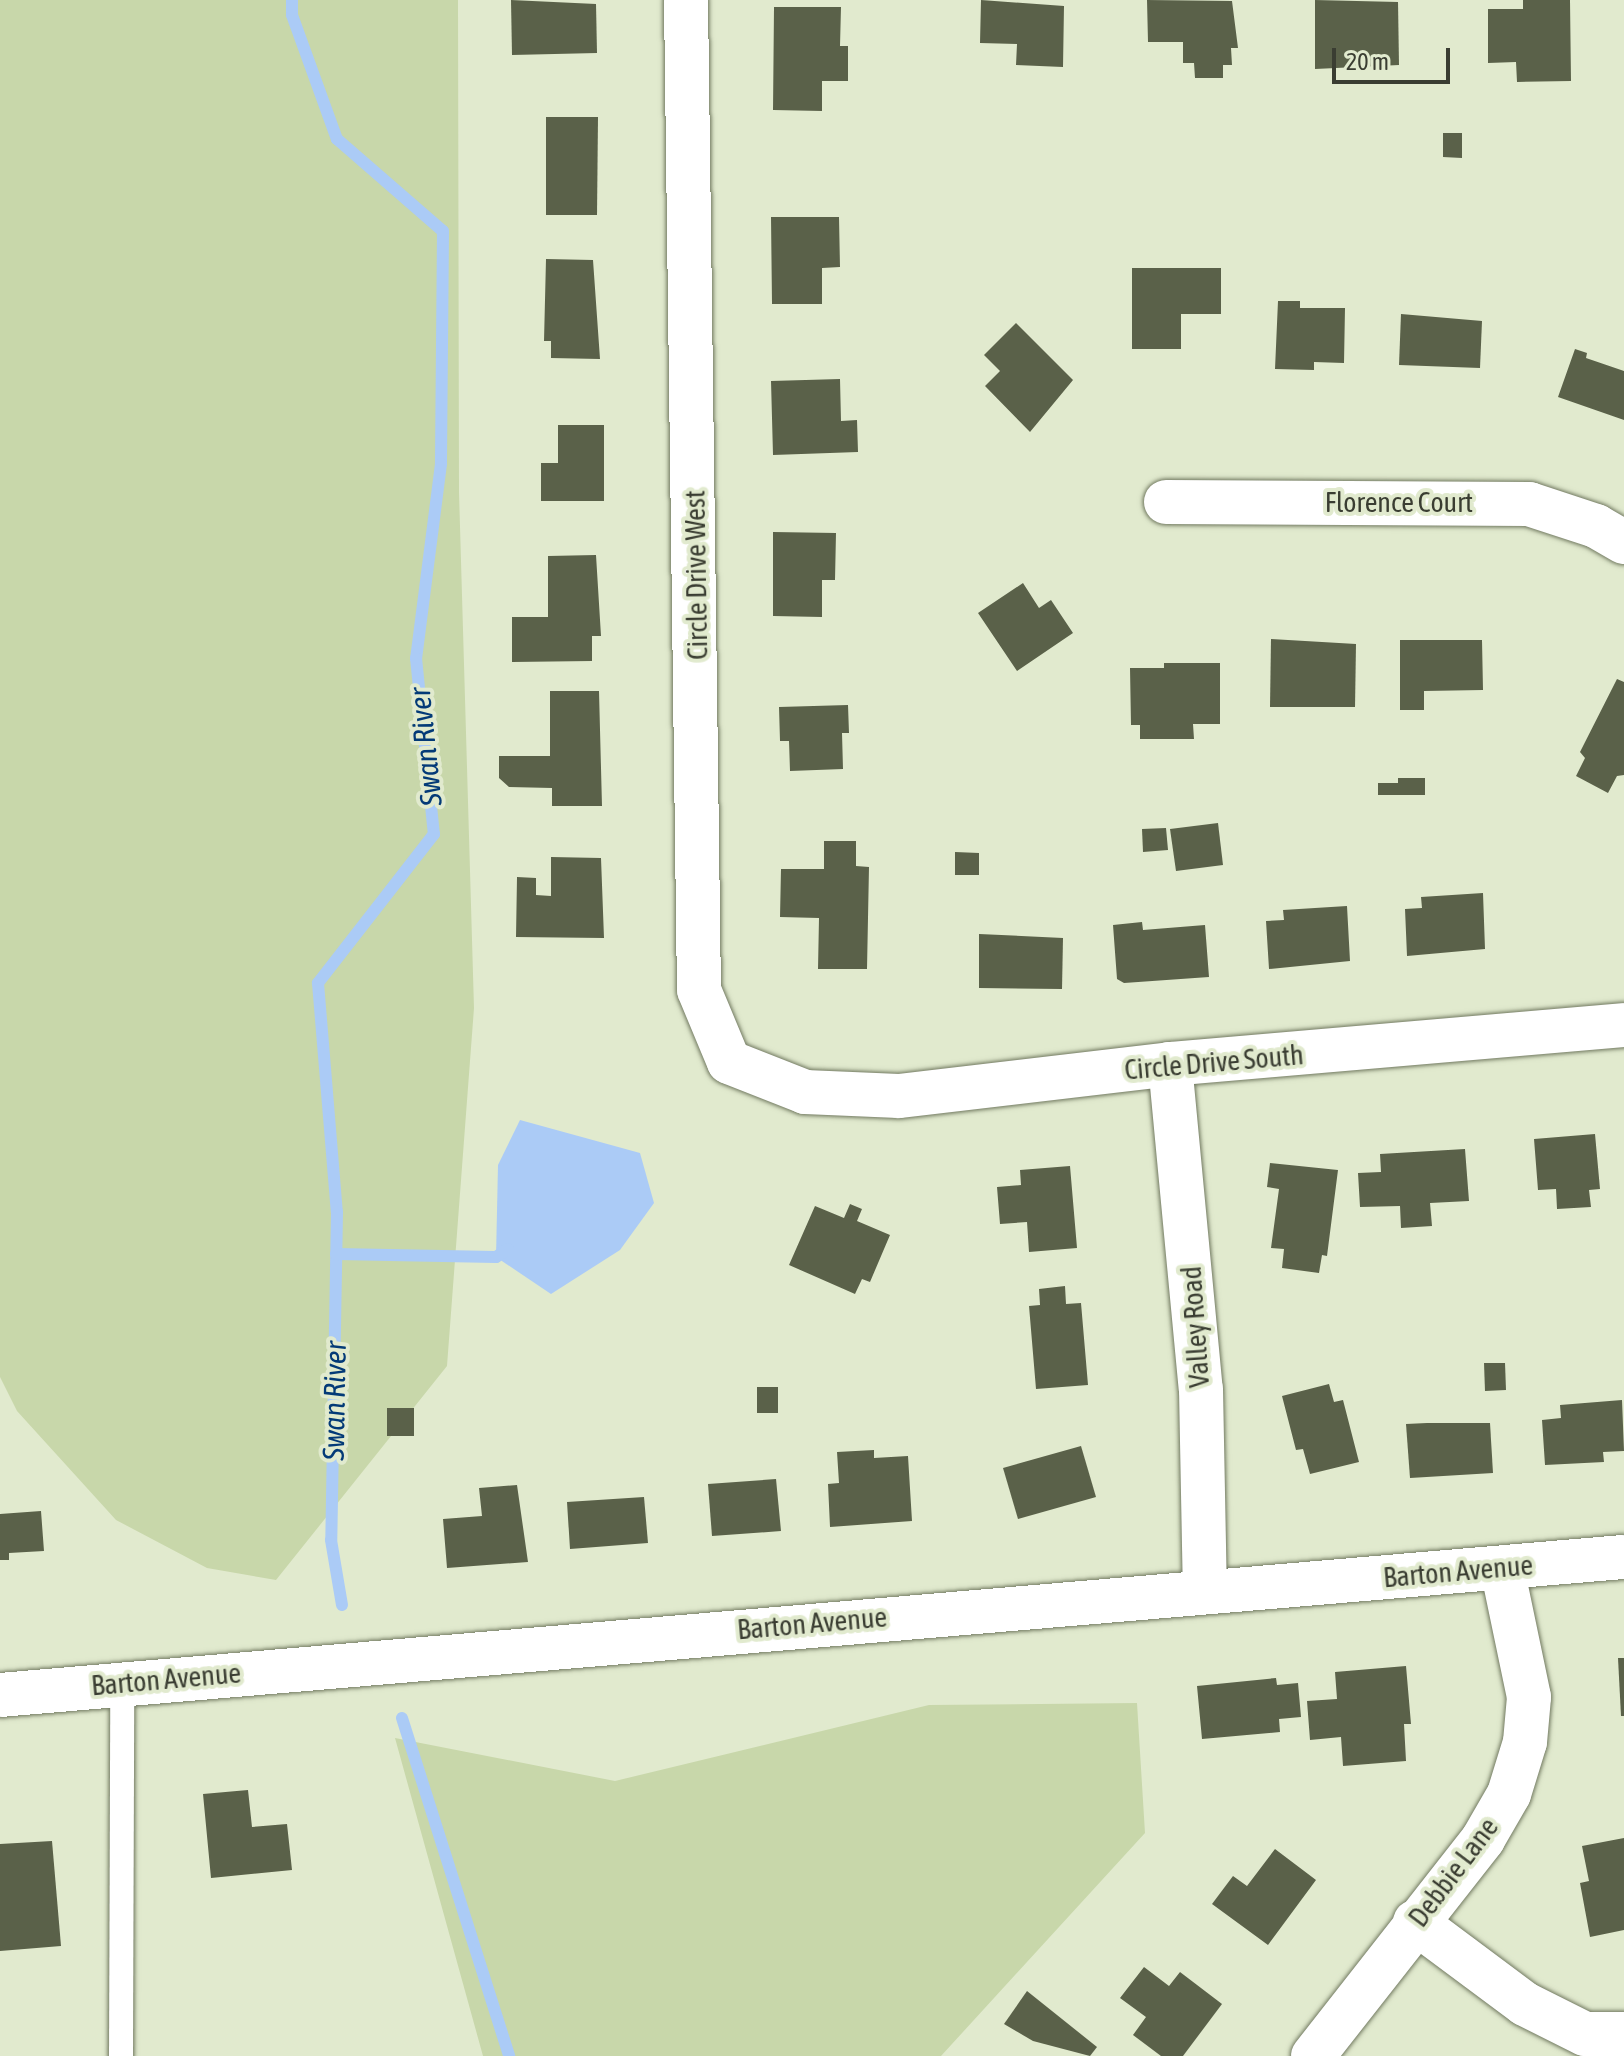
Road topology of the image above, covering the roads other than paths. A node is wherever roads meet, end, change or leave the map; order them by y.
1 (686, 0) edge
2 (1166, 502) dead end
3 (1624, 542) edge
4 (1624, 1025) edge
5 (1170, 1064) junction
6 (805, 1092) joint
7 (1624, 1557) edge
8 (1502, 1568) junction
9 (1205, 1590) junction
10 (122, 1683) junction
11 (0, 1695) edge
12 (1415, 1922) junction
13 (1624, 2034) edge
14 (121, 2056) edge
15 (1313, 2056) edge

1 - 6 street, Circle Drive West
2 - 3 street, Florence Court
4 - 5 street, Circle Drive South
5 - 6 street, Circle Drive South
5 - 9 street, Valley Road
7 - 8 street, Barton Avenue
8 - 9 street, Barton Avenue
8 - 12 street, Debbie Lane
9 - 10 street, Barton Avenue
10 - 11 street, Barton Avenue
10 - 14 lane
12 - 13 street
12 - 15 street, Debbie Lane

